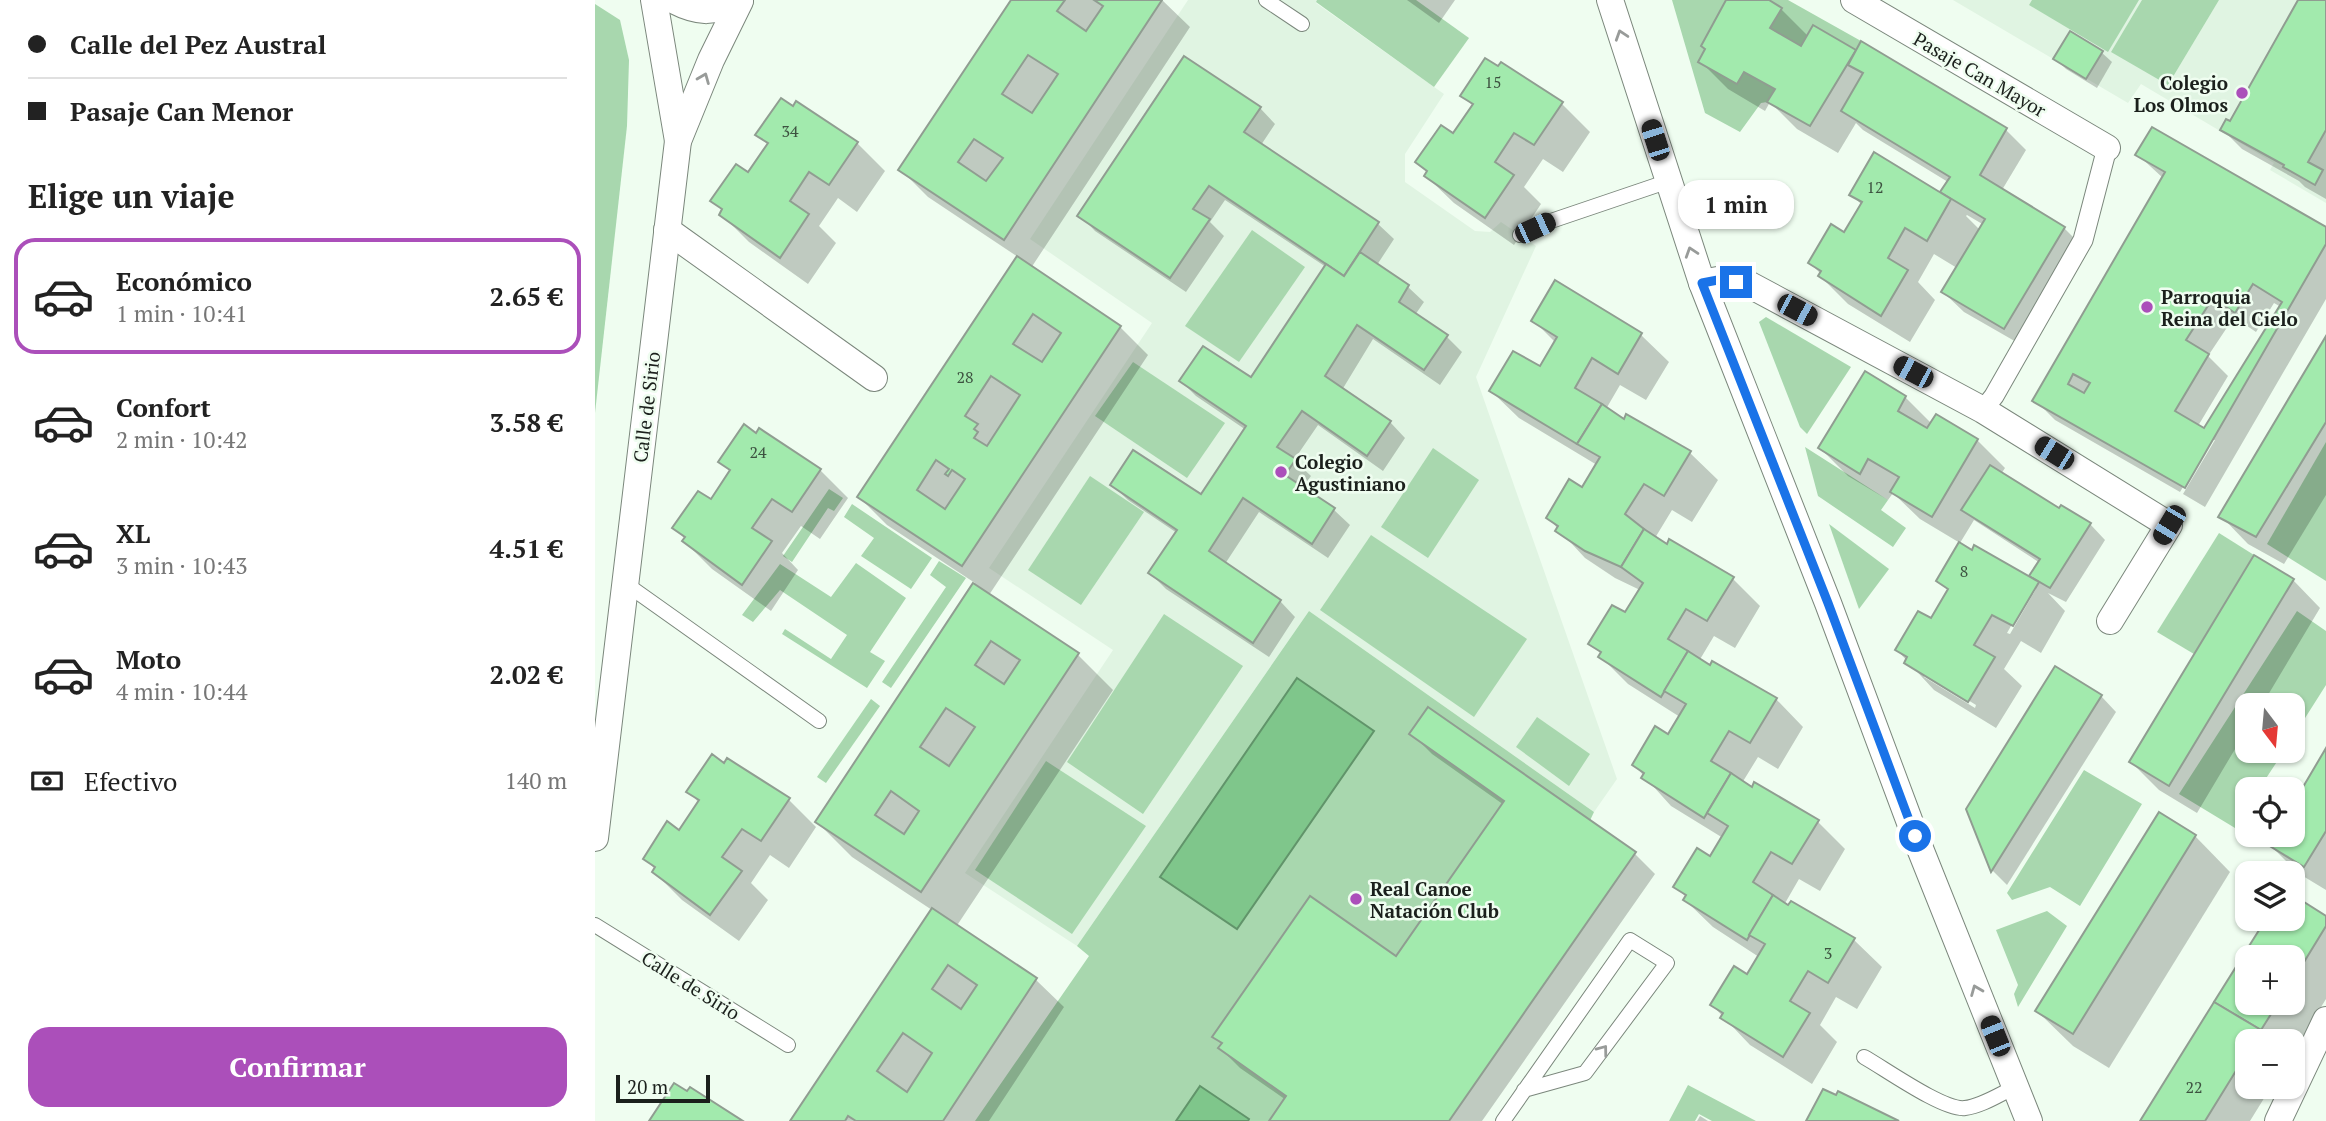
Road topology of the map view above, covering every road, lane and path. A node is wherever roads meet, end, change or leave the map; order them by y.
1 (654, 0) edge
2 (673, 0) edge
3 (740, 0) edge
4 (1266, 0) edge
5 (1610, 0) edge
6 (1854, 0) edge
7 (1302, 24) dead end
8 (678, 141) junction
9 (2107, 148) joint
10 (1669, 181) junction
11 (667, 230) junction
12 (1520, 235) dead end
13 (1702, 283) junction
14 (874, 377) dead end
15 (1983, 410) junction
16 (626, 584) junction
17 (2110, 621) dead end
18 (819, 722) dead end
19 (595, 838) edge
20 (595, 925) edge
21 (2326, 1020) edge
22 (788, 1045) dead end
23 (1864, 1056) dead end
24 (2015, 1087) junction
25 (1524, 1090) junction
26 (1503, 1121) edge
27 (2029, 1121) edge
28 (2278, 1121) edge

1 - 8 street, Calle de Sirio
2 - 3 street, Calle de Sirio
8 -> 3 street, Calle de Sirio
4 - 7 lane
10 -> 5 street
6 - 9 street, Pasaje Can Mayor
8 - 11 street, Calle de Sirio
9 - 15 street
10 - 12 lane
13 -> 10 street
11 - 14 street
11 - 16 street, Calle de Sirio
13 - 15 street
24 -> 13 street
15 - 17 street
16 - 18 lane
16 - 19 street, Calle de Sirio
20 - 22 lane, Calle de Sirio
21 - 28 street
23 - 24 lane
24 - 27 street
25 -> 25 lane
25 - 26 lane

